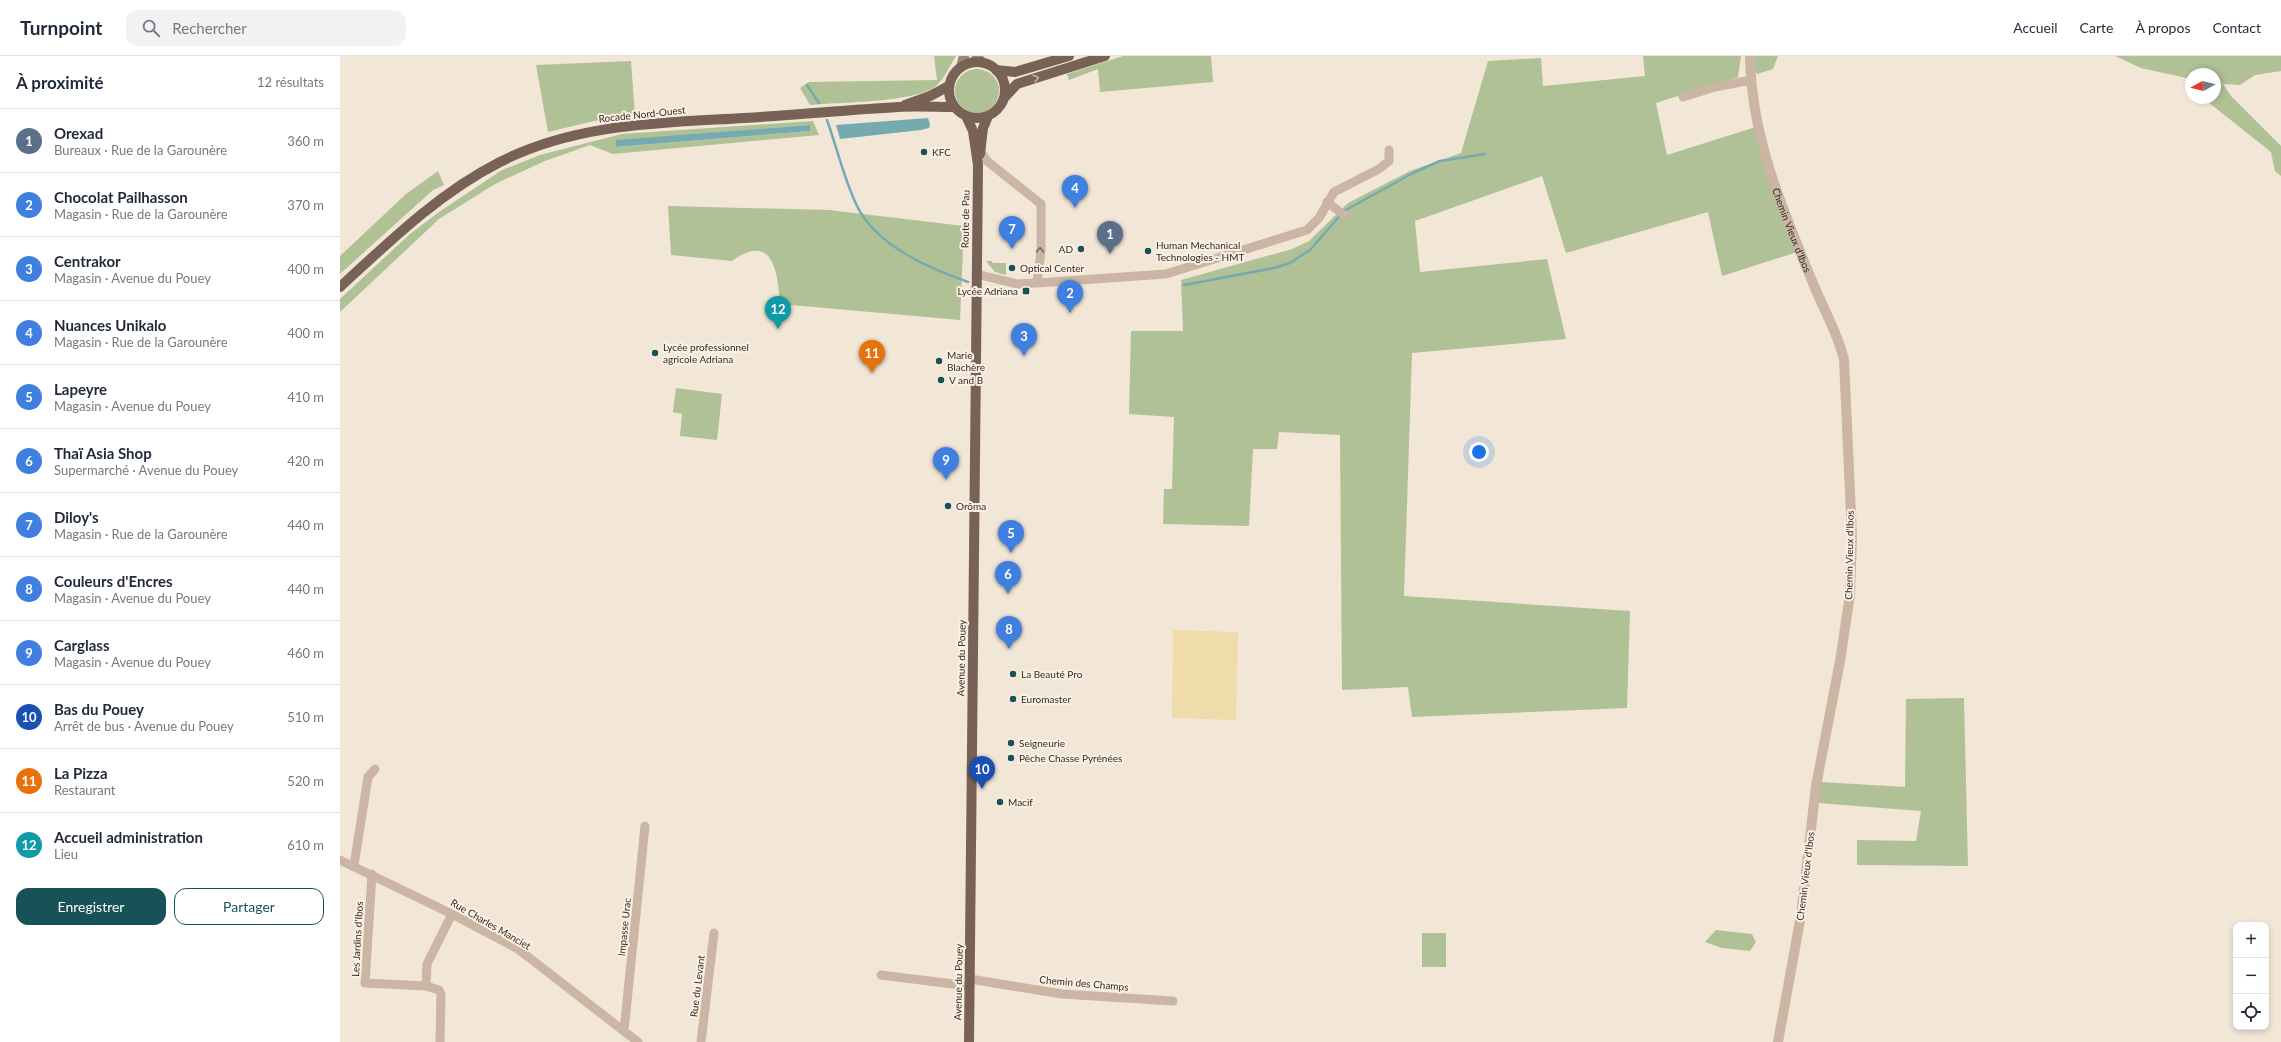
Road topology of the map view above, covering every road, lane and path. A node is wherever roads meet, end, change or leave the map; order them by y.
1 (964, 56) edge
2 (1069, 56) edge
3 (1105, 56) edge
4 (1750, 56) edge
5 (979, 59) edge
6 (961, 66) junction
7 (996, 70) junction
8 (1751, 80) junction
9 (949, 86) junction
10 (1684, 97) dead end
11 (1004, 98) junction
12 (898, 107) junction
13 (954, 107) junction
14 (966, 116) junction
15 (988, 116) junction
16 (1389, 150) dead end
17 (981, 152) junction
18 (978, 165) junction
19 (1327, 202) junction
20 (1342, 214) dead end
21 (976, 274) junction
22 (1037, 283) junction
23 (340, 287) edge
24 (375, 769) dead end
25 (645, 826) dead end
26 (340, 860) edge
27 (354, 866) junction
28 (372, 874) junction
29 (452, 914) junction
30 (714, 933) dead end
31 (881, 975) dead end
32 (970, 983) junction
33 (426, 986) junction
34 (1173, 1002) dead end
35 (624, 1031) junction
36 (440, 1042) edge
37 (638, 1042) edge
38 (701, 1042) edge
39 (969, 1042) edge
40 (1778, 1042) edge

1 - 6 main road
2 - 7 main road
11 -> 3 main road, Route de Pau
4 - 8 street, Chemin Vieux d'Ibos
5 - 6 main road
5 - 7 main road
6 - 9 main road
7 - 11 main road
8 - 10 street
8 - 40 street, Chemin Vieux d'Ibos
9 - 12 main road, Rocade Nord-Ouest
9 - 13 main road
11 - 15 main road, Route de Pau
12 - 13 main road, Rocade Nord-Ouest
12 - 23 main road, Rocade Nord-Ouest
13 - 14 main road
14 - 15 main road
14 - 18 main road, Route de Pau
15 - 17 main road, Route de Pau
16 - 19 street
17 - 18 main road, Route de Pau
22 -> 17 street
18 - 21 main road, Route de Pau
19 - 20 street
19 - 22 street
21 - 22 street
21 - 32 main road, Avenue du Pouey
24 - 27 street
25 - 35 street, Impasse Urac
26 - 27 street, Rue Charles Manciet
27 - 28 street, Rue Charles Manciet
28 - 29 street, Rue Charles Manciet
28 - 33 street, Les Jardins d'Ibos
29 - 33 street
29 - 35 street, Rue Charles Manciet
30 - 38 street, Rue du Levant
31 - 32 street, Chemin des Champs
32 - 34 street, Chemin des Champs
32 - 39 main road, Avenue du Pouey
33 - 36 street
35 - 37 street, Rue Charles Manciet

